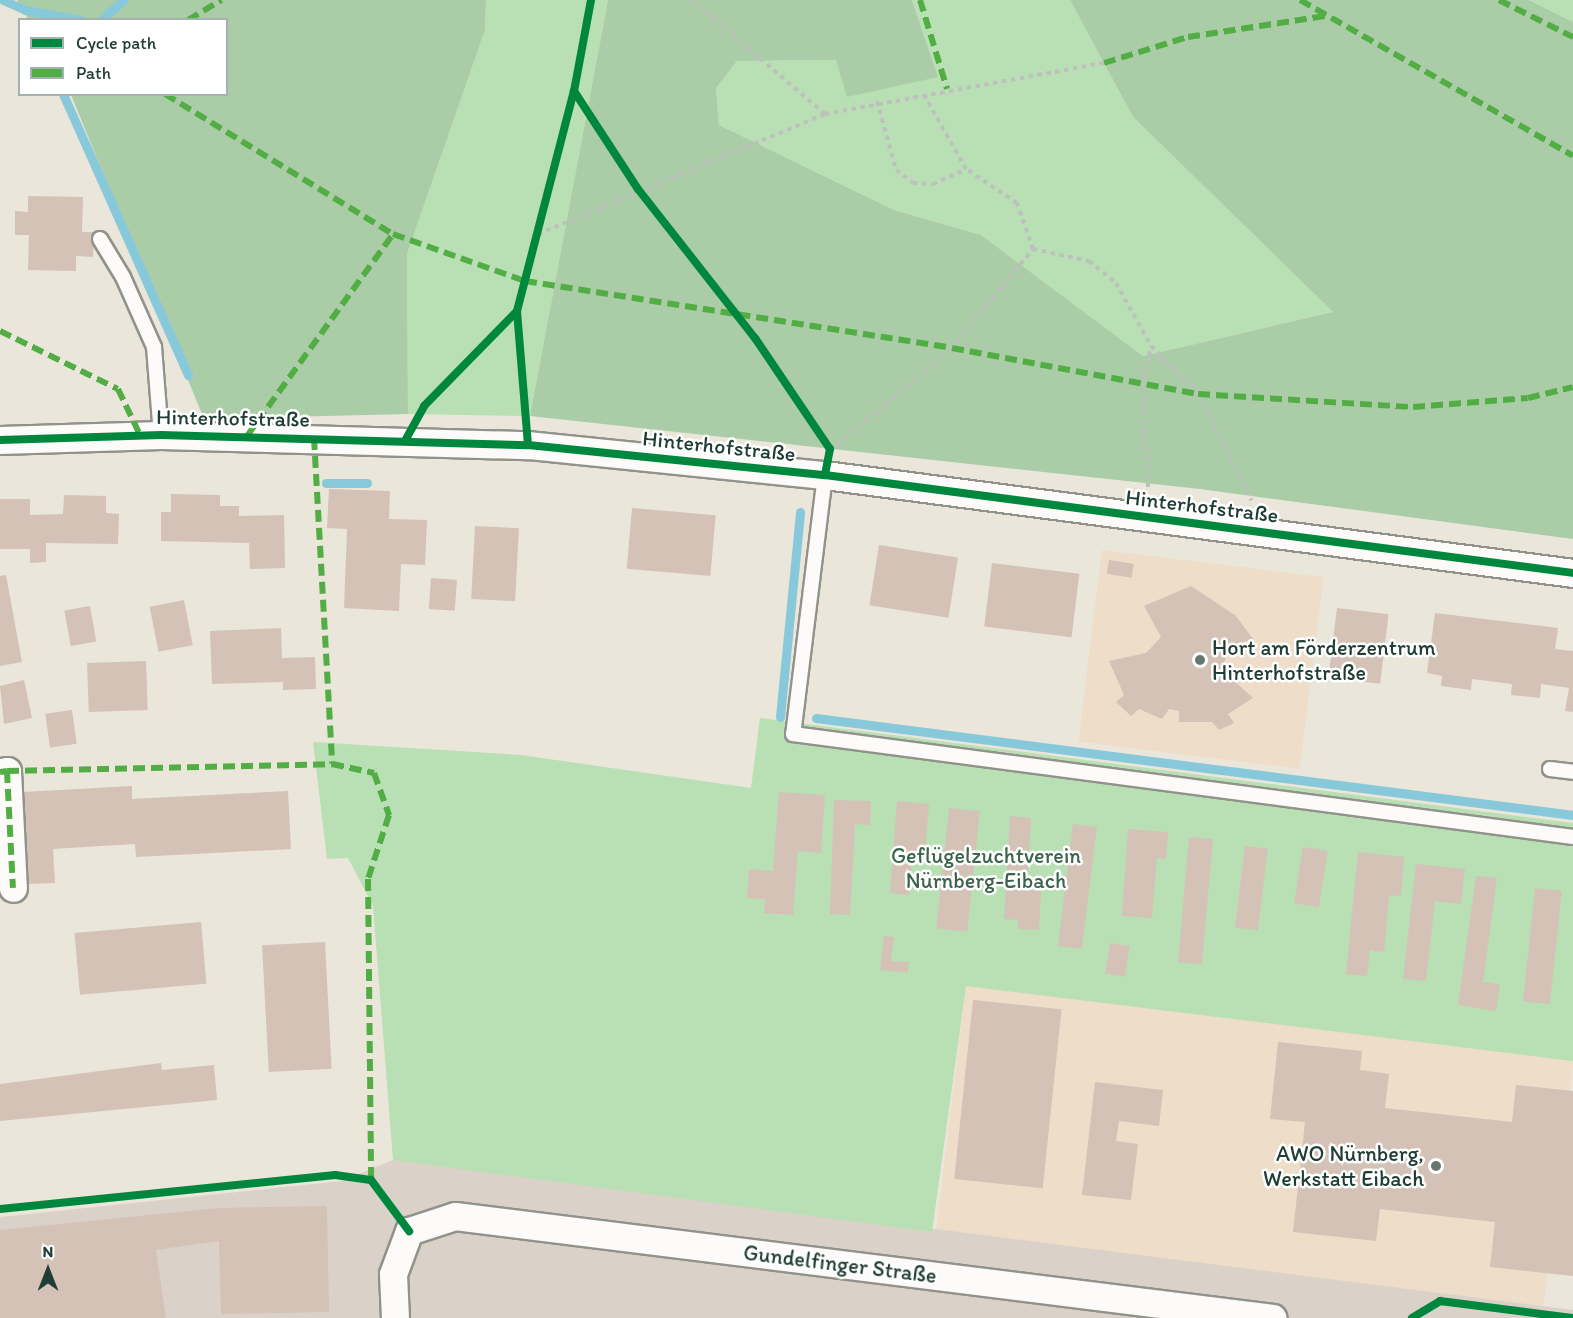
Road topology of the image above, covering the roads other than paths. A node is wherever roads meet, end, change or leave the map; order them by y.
1 (100, 239) dead end
2 (162, 435) junction
3 (0, 440) edge
4 (828, 462) junction
5 (1573, 573) edge
6 (1550, 769) dead end
7 (0, 772) edge
8 (1573, 772) edge
9 (1573, 837) edge
10 (13, 888) dead end
11 (396, 1318) edge
12 (1274, 1318) edge

1 - 2 lane
2 - 3 street, Hinterhofstraße
2 - 4 street, Hinterhofstraße
4 - 5 street, Hinterhofstraße
4 - 9 lane, Hinterhofstraße
6 - 8 lane
7 - 10 street
11 - 12 street, Gundelfinger Straße

